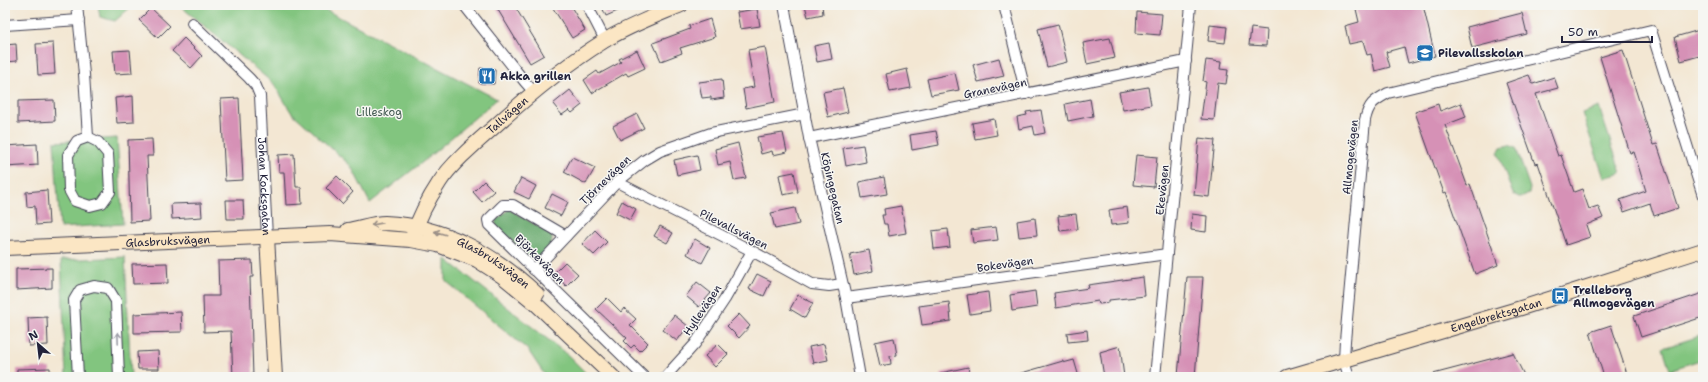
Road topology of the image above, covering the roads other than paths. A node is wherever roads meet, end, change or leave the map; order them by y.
1 (77, 5) edge
2 (464, 5) edge
3 (587, 5) edge
4 (681, 5) edge
5 (784, 5) edge
6 (1004, 5) edge
7 (1191, 5) edge
8 (79, 20) junction
9 (192, 23) dead end
10 (5, 25) edge
11 (605, 40) junction
12 (1186, 61) junction
13 (533, 91) junction
14 (1026, 94) junction
15 (805, 114) junction
16 (88, 137) junction
17 (809, 138) junction
18 (617, 182) junction
19 (1703, 196) edge
20 (413, 234) junction
21 (566, 236) junction
22 (267, 237) junction
23 (5, 248) edge
24 (1703, 250) edge
25 (752, 251) junction
26 (1168, 254) junction
27 (534, 270) junction
28 (842, 284) junction
29 (846, 298) junction
30 (1344, 360) junction
31 (78, 377) edge
32 (119, 377) edge
33 (275, 377) edge
34 (613, 377) edge
35 (622, 377) edge
36 (644, 377) edge
37 (665, 377) edge
38 (860, 377) edge
39 (1155, 377) edge
40 (1287, 377) edge
41 (1349, 377) edge

1 - 8 street
2 - 13 street
3 - 11 street
4 - 11 main road, Tallvägen
5 - 15 street, Köpingegatan
6 - 14 street
7 - 12 street, Ekevägen
8 - 10 street
8 - 16 street
9 - 22 street, Johan Kocksgatan
11 - 13 main road, Tallvägen
12 - 14 street, Granevägen
12 - 26 street, Ekevägen
13 - 20 main road, Tallvägen
14 - 17 street, Granevägen
15 - 17 street, Köpingegatan
15 - 18 street, Tjörnevägen
16 - 16 street
17 - 28 street, Köpingegatan
18 - 21 street, Tjörnevägen
18 - 25 street, Pilevallsvägen
19 - 30 street, Allmogevägen
20 - 22 main road, Glasbruksvägen
20 - 34 main road, Glasbruksvägen
35 -> 20 main road, Glasbruksvägen
21 - 27 street, Tjörnevägen
21 - 27 street, Björkevägen
22 - 23 main road, Glasbruksvägen
22 - 33 main road, Johan Kocksgatan
24 - 30 main road, Engelbrektsgatan
25 - 28 street, Pilevallsvägen
25 - 37 street, Hyllevägen
26 - 29 street, Bokevägen
26 - 39 street, Ekevägen
27 - 36 street, Björkevägen
28 - 29 street, Köpingegatan
29 - 38 street, Köpingegatan
30 - 40 main road, Engelbrektsgatan
30 - 41 street
32 -> 31 street

